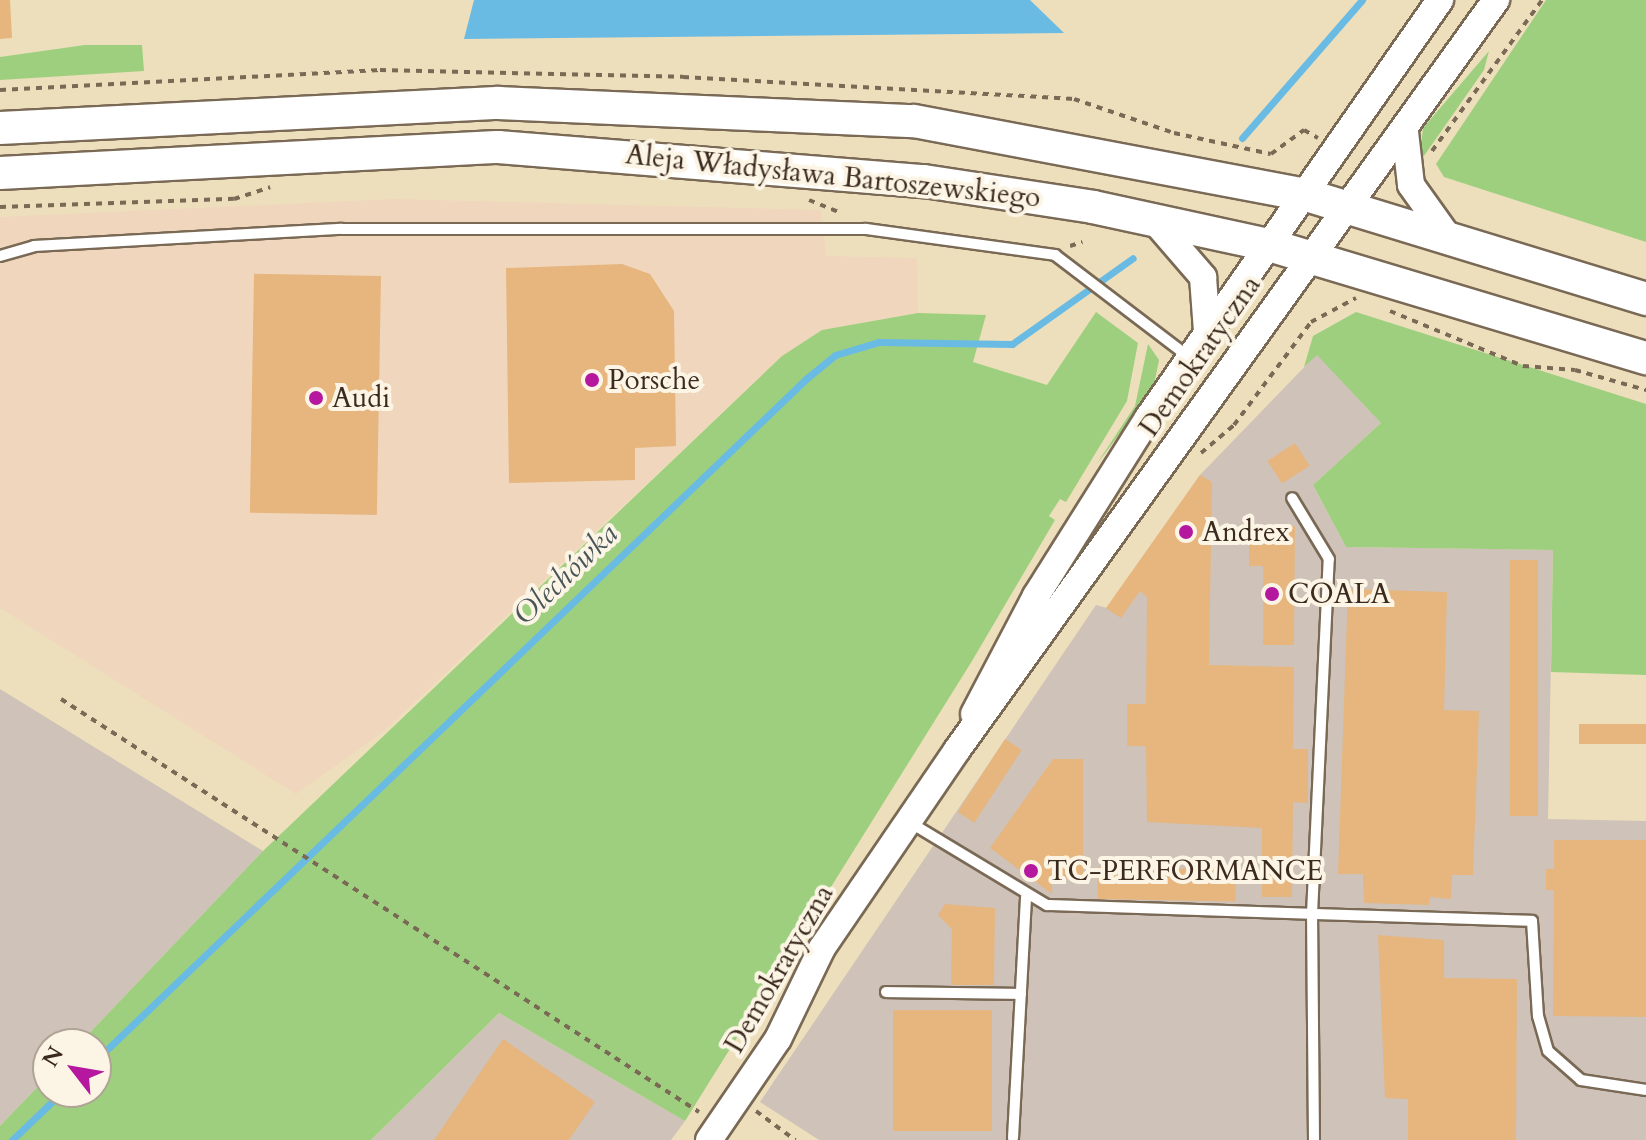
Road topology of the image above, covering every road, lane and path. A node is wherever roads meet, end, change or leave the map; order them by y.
1 (1440, 0) edge
2 (1496, 0) edge
3 (1542, 0) edge
4 (0, 128) edge
5 (1405, 132) junction
6 (0, 173) edge
7 (1407, 173) junction
8 (279, 183) dead end
9 (1306, 195) junction
10 (803, 198) dead end
11 (1348, 206) junction
12 (0, 207) edge
13 (1153, 219) junction
14 (852, 228) junction
15 (1446, 234) junction
16 (1082, 242) dead end
17 (1269, 245) junction
18 (1070, 246) dead end
19 (0, 256) edge
20 (1310, 256) junction
21 (1646, 299) edge
22 (1207, 331) junction
23 (1189, 357) junction
24 (1646, 358) edge
25 (1292, 498) dead end
26 (61, 699) dead end
27 (957, 750) junction
28 (909, 821) junction
29 (1026, 897) junction
30 (1312, 914) junction
31 (886, 992) dead end
32 (1021, 994) junction
33 (1646, 1090) edge
34 (738, 1098) junction
35 (1013, 1138) edge
36 (710, 1139) edge
37 (795, 1140) edge
38 (1314, 1140) edge

1 - 9 street, Demokratyczna
2 - 5 street, Demokratyczna
3 - 7 path
4 - 9 main road, Aleja Władysława Bartoszewskiego
5 - 7 street
5 - 11 street, Demokratyczna
6 - 13 main road, Aleja Władysława Bartoszewskiego
7 - 15 street
8 - 12 path
9 - 11 main road, Aleja Władysława Bartoszewskiego
9 - 17 street, Demokratyczna
10 - 14 path
11 - 15 main road, Aleja Władysława Bartoszewskiego
11 - 20 street, Demokratyczna
13 - 17 main road, Aleja Władysława Bartoszewskiego
13 - 22 street
14 - 19 lane
14 - 23 lane
15 - 21 main road, Aleja Władysława Bartoszewskiego
16 - 18 path
17 - 20 main road, Aleja Władysława Bartoszewskiego
17 - 22 street, Demokratyczna
20 - 24 main road, Aleja Władysława Bartoszewskiego
20 - 27 street, Demokratyczna
22 - 23 street, Demokratyczna
23 - 27 street, Demokratyczna
25 - 30 lane
26 - 36 path
27 - 28 street, Demokratyczna
28 - 29 lane
28 - 34 street, Demokratyczna
29 - 30 lane
29 - 32 lane
30 - 33 lane
30 - 38 lane
31 - 32 lane
32 - 35 lane
34 - 36 street, Demokratyczna
34 - 37 path

